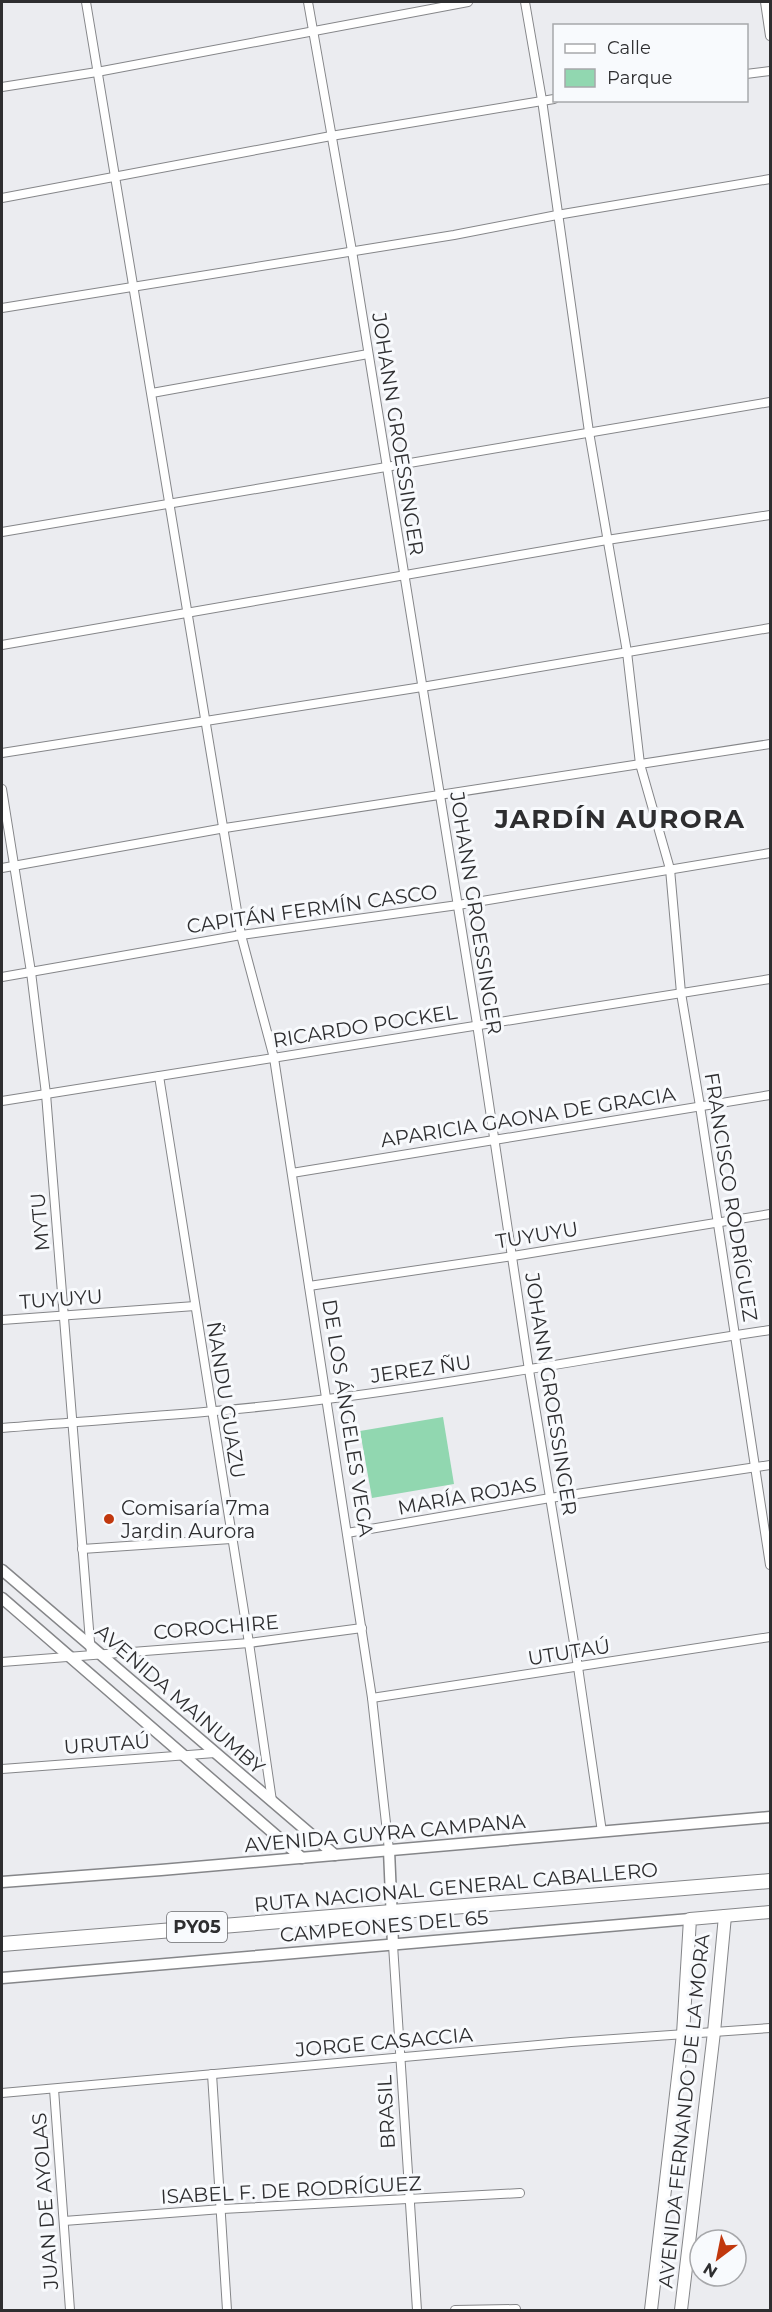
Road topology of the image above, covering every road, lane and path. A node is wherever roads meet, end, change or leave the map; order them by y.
1 (86, 2) edge
2 (308, 2) edge
3 (468, 2) edge
4 (525, 2) edge
5 (765, 2) edge
6 (312, 30) junction
7 (771, 36) edge
8 (771, 71) edge
9 (97, 72) junction
10 (748, 74) edge
11 (2, 87) edge
12 (553, 99) edge
13 (542, 100) junction
14 (331, 136) junction
15 (116, 177) junction
16 (771, 179) edge
17 (2, 198) edge
18 (557, 214) junction
19 (351, 251) junction
20 (133, 285) junction
21 (2, 308) edge
22 (368, 354) junction
23 (152, 393) junction
24 (771, 402) edge
25 (589, 432) junction
26 (387, 466) junction
27 (169, 504) junction
28 (771, 515) edge
29 (2, 532) edge
30 (607, 540) junction
31 (404, 574) junction
32 (187, 612) junction
33 (771, 628) edge
34 (2, 645) edge
35 (627, 652) junction
36 (422, 687) junction
37 (205, 722) junction
38 (771, 744) edge
39 (2, 753) edge
40 (640, 764) junction
41 (2, 789) edge
42 (440, 796) junction
43 (225, 828) junction
44 (771, 852) edge
45 (14, 867) junction
46 (2, 868) edge
47 (670, 869) junction
48 (458, 904) junction
49 (241, 935) junction
50 (31, 972) junction
51 (2, 977) edge
52 (771, 979) edge
53 (681, 993) junction
54 (477, 1024) junction
55 (274, 1058) junction
56 (159, 1076) junction
57 (46, 1094) junction
58 (771, 1095) edge
59 (2, 1101) edge
60 (700, 1106) junction
61 (495, 1139) junction
62 (292, 1173) junction
63 (771, 1214) edge
64 (718, 1222) junction
65 (513, 1256) junction
66 (309, 1286) junction
67 (195, 1306) junction
68 (64, 1315) junction
69 (2, 1320) edge
70 (771, 1330) edge
71 (735, 1335) junction
72 (529, 1370) junction
73 (327, 1399) junction
74 (211, 1412) junction
75 (73, 1422) junction
76 (2, 1428) edge
77 (771, 1465) edge
78 (756, 1467) junction
79 (550, 1498) junction
80 (347, 1533) junction
81 (231, 1539) junction
82 (82, 1549) junction
83 (771, 1565) edge
84 (2, 1570) edge
85 (2, 1598) edge
86 (362, 1628) junction
87 (771, 1637) edge
88 (249, 1643) junction
89 (94, 1651) junction
90 (68, 1656) junction
91 (2, 1662) edge
92 (578, 1667) junction
93 (372, 1698) junction
94 (215, 1753) junction
95 (184, 1755) junction
96 (2, 1769) edge
97 (272, 1801) junction
98 (771, 1817) edge
99 (602, 1832) junction
100 (388, 1850) junction
101 (335, 1855) junction
102 (302, 1857) junction
103 (771, 1881) edge
104 (2, 1882) edge
105 (393, 1911) junction
106 (771, 1912) edge
107 (725, 1916) junction
108 (690, 1919) junction
109 (2, 1944) edge
110 (393, 1945) junction
111 (2, 1978) edge
112 (771, 2028) edge
113 (714, 2032) junction
114 (683, 2034) junction
115 (400, 2058) junction
116 (212, 2074) junction
117 (54, 2089) junction
118 (2, 2093) edge
119 (520, 2193) dead end
120 (409, 2200) junction
121 (222, 2209) junction
122 (64, 2221) junction
123 (516, 2309) dead end
124 (70, 2310) edge
125 (227, 2310) edge
126 (417, 2310) edge
127 (455, 2310) edge
128 (651, 2310) edge
129 (681, 2310) edge

1 - 9 street, DE LOS ÁNGELES VEGA
2 - 6 street, JOHANN GROESSINGER
3 - 6 street
4 - 13 street, FRANCISCO RODRÍGUEZ
5 - 7 street
6 - 9 street
6 - 14 street, JOHANN GROESSINGER
8 - 10 street
9 - 11 street
9 - 15 street, DE LOS ÁNGELES VEGA
12 - 13 street
13 - 14 street
13 - 18 street, FRANCISCO RODRÍGUEZ
14 - 15 street
14 - 19 street, JOHANN GROESSINGER
15 - 17 street
15 - 20 street, DE LOS ÁNGELES VEGA
16 - 18 street
18 - 19 street
18 - 25 street, FRANCISCO RODRÍGUEZ
19 - 20 street
19 - 22 street, JOHANN GROESSINGER
20 - 21 street
20 - 23 street, DE LOS ÁNGELES VEGA
22 - 23 street
22 - 26 street, JOHANN GROESSINGER
23 - 27 street, DE LOS ÁNGELES VEGA
24 - 25 street
25 - 26 street
25 - 30 street, FRANCISCO RODRÍGUEZ
26 - 27 street
26 - 31 street, JOHANN GROESSINGER
27 - 29 street
27 - 32 street, DE LOS ÁNGELES VEGA
28 - 30 street
30 - 31 street
30 - 35 street, FRANCISCO RODRÍGUEZ
31 - 32 street
31 - 36 street, JOHANN GROESSINGER
32 - 34 street
32 - 37 street, DE LOS ÁNGELES VEGA
33 - 35 street
35 - 36 street
35 - 40 street, FRANCISCO RODRÍGUEZ
36 - 37 street
36 - 42 street, JOHANN GROESSINGER
37 - 39 street
37 - 43 street, DE LOS ÁNGELES VEGA
38 - 40 street
40 - 42 street
40 - 47 street, FRANCISCO RODRÍGUEZ
41 - 45 street, MYTU
42 - 43 street
42 - 48 street, JOHANN GROESSINGER
43 - 45 street
43 - 49 street, DE LOS ÁNGELES VEGA
44 - 47 street, CAPITÁN FERMÍN CASCO
45 - 46 street
45 - 50 street, MYTU
47 - 48 street, CAPITÁN FERMÍN CASCO
47 - 53 street, FRANCISCO RODRÍGUEZ
48 - 49 street, CAPITÁN FERMÍN CASCO
48 - 54 street, JOHANN GROESSINGER
49 - 50 street, CAPITÁN FERMÍN CASCO
49 - 55 street, DE LOS ÁNGELES VEGA
50 - 51 street, CAPITÁN FERMÍN CASCO
50 - 57 street, MYTU
52 - 53 street, RICARDO POCKEL
53 - 54 street, RICARDO POCKEL
53 - 60 street, FRANCISCO RODRÍGUEZ
54 - 55 street, RICARDO POCKEL
54 - 61 street, JOHANN GROESSINGER
55 - 56 street, RICARDO POCKEL
55 - 62 street, DE LOS ÁNGELES VEGA
56 - 57 street, RICARDO POCKEL
56 - 67 street, ÑANDU GUAZU
57 - 59 street, RICARDO POCKEL
57 - 68 street, MYTU
58 - 60 street, APARICIA GAONA DE GRACIA
60 - 61 street, APARICIA GAONA DE GRACIA
60 - 64 street, FRANCISCO RODRÍGUEZ
61 - 62 street, APARICIA GAONA DE GRACIA
61 - 65 street, JOHANN GROESSINGER
62 - 66 street, DE LOS ÁNGELES VEGA
63 - 64 street, TUYUYU
64 - 65 street, TUYUYU
64 - 71 street, FRANCISCO RODRÍGUEZ
65 - 66 street, TUYUYU
65 - 72 street, JOHANN GROESSINGER
66 - 73 street, DE LOS ÁNGELES VEGA
67 - 68 street, TUYUYU
67 - 74 street, ÑANDU GUAZU
68 - 69 street, TUYUYU
68 - 75 street, MYTU
70 - 71 street, JEREZ ÑU
71 - 72 street, JEREZ ÑU
71 - 78 street, FRANCISCO RODRÍGUEZ
72 - 73 street, JEREZ ÑU
72 - 79 street, JOHANN GROESSINGER
73 - 74 street, JEREZ ÑU
73 - 80 street, DE LOS ÁNGELES VEGA
74 - 75 street, JEREZ ÑU
74 - 81 street, ÑANDU GUAZU
75 - 76 street, JEREZ ÑU
75 - 82 street, MYTU
77 - 78 street, MARÍA ROJAS
78 - 79 street, MARÍA ROJAS
78 - 83 street, FRANCISCO RODRÍGUEZ
79 - 80 street, MARÍA ROJAS
79 - 92 street, JOHANN GROESSINGER
80 - 86 street, DE LOS ÁNGELES VEGA
81 - 82 street
81 - 88 street, ÑANDU GUAZU
82 - 89 street, MYTU
84 - 89 street, AVENIDA MAINUMBY
85 - 90 street, AVENIDA MAINUMBY
86 - 88 street, COROCHIRE
86 - 93 street, DE LOS ÁNGELES VEGA
87 - 92 street, UTUTAÚ
88 - 89 street, COROCHIRE
88 - 97 street, ÑANDU GUAZU
89 - 90 street, COROCHIRE
89 - 94 street, AVENIDA MAINUMBY
90 - 91 street, COROCHIRE
90 - 95 street, AVENIDA MAINUMBY
92 - 93 street, UTUTAÚ
92 - 99 street, JOHANN GROESSINGER
93 - 100 street, DE LOS ÁNGELES VEGA
94 - 95 street, URUTAÚ
94 - 97 street, AVENIDA MAINUMBY
95 - 96 street, URUTAÚ
95 - 102 street, AVENIDA MAINUMBY
97 - 101 street, AVENIDA MAINUMBY
98 - 99 street, AVENIDA GUYRA CAMPANA
99 - 100 street, AVENIDA GUYRA CAMPANA
100 - 101 street, AVENIDA GUYRA CAMPANA
100 - 105 street, DE LOS ÁNGELES VEGA
101 - 102 street, AVENIDA GUYRA CAMPANA
102 - 104 street, AVENIDA GUYRA CAMPANA
103 - 105 highway, RUTA NACIONAL GENERAL CABALLERO / PY05
105 - 109 highway, RUTA NACIONAL GENERAL CABALLERO / PY05
105 - 110 street, BRASIL
106 - 107 main road, CAMPEONES DEL 65
107 - 108 main road, CAMPEONES DEL 65
107 - 113 main road, AVENIDA FERNANDO DE LA MORA
108 - 110 street, CAMPEONES DEL 65
108 - 114 main road, AVENIDA FERNANDO DE LA MORA
110 - 111 street, CAMPEONES DEL 65
110 - 115 street, BRASIL
112 - 113 street, JORGE CASACCIA
113 - 114 street, JORGE CASACCIA
113 - 129 main road, AVENIDA FERNANDO DE LA MORA
114 - 115 street, JORGE CASACCIA
114 - 128 main road, AVENIDA FERNANDO DE LA MORA
115 - 116 street, JORGE CASACCIA
115 - 120 street, BRASIL
116 - 117 street, JORGE CASACCIA
116 - 121 street
117 - 118 street, JORGE CASACCIA
117 - 122 street, JUAN DE AYOLAS
119 - 120 street, ISABEL F. DE RODRÍGUEZ
120 - 121 street, ISABEL F. DE RODRÍGUEZ
120 - 126 street, BRASIL
121 - 122 street, ISABEL F. DE RODRÍGUEZ
121 - 125 street
122 - 124 street, JUAN DE AYOLAS
123 - 127 street

